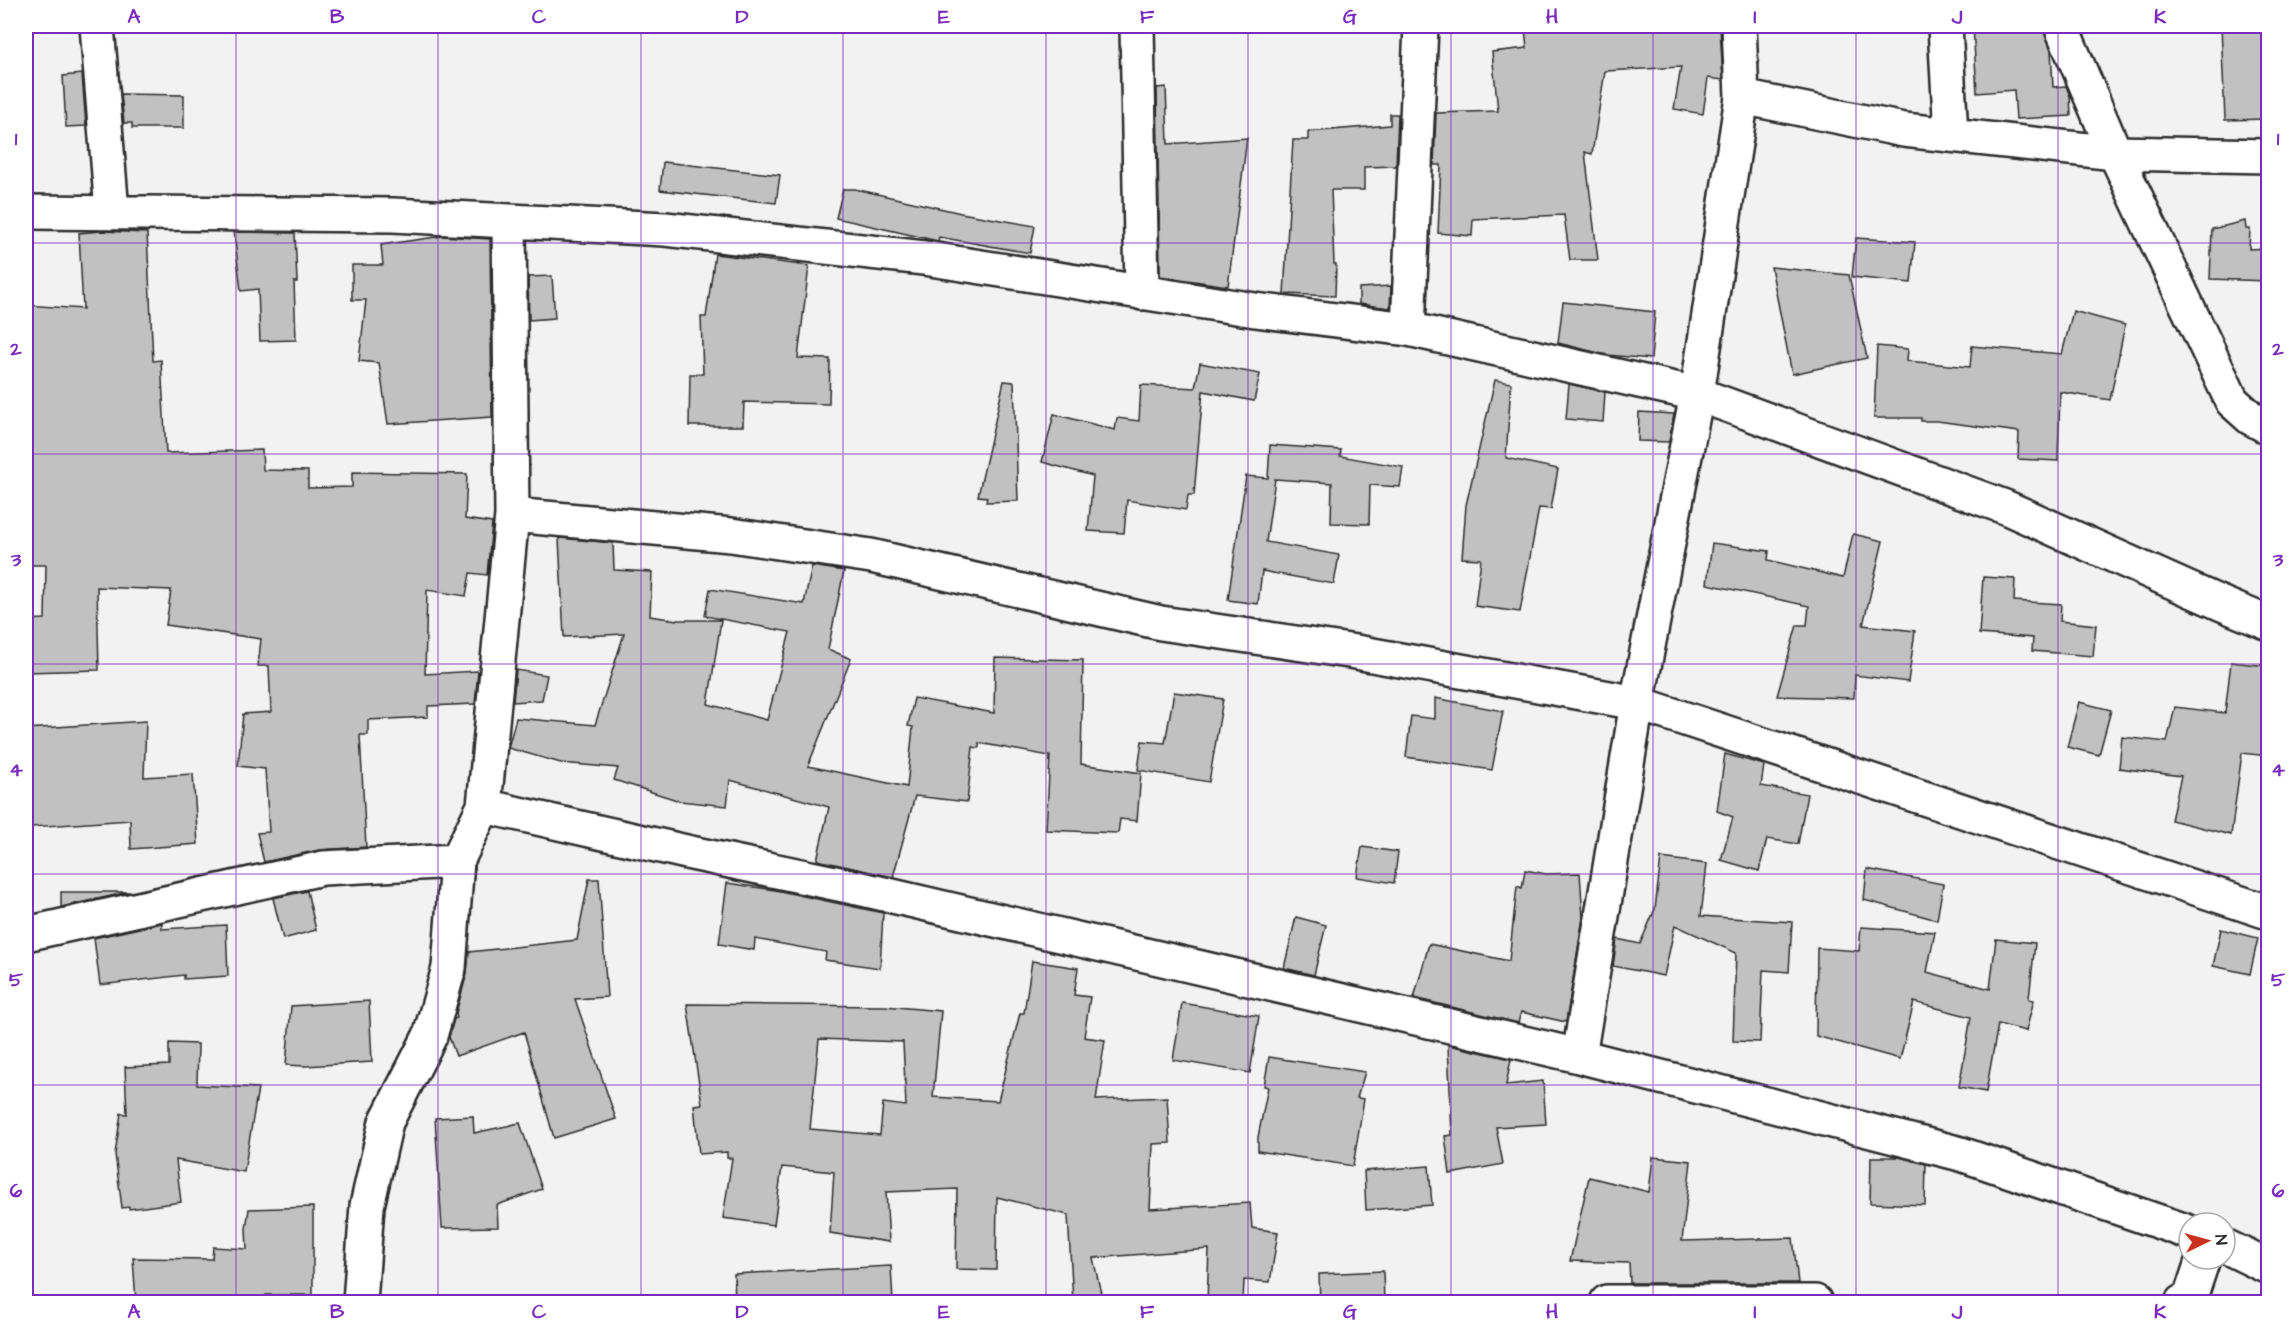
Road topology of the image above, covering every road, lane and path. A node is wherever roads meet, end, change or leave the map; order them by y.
1 (97, 26) edge
2 (1137, 26) edge
3 (1421, 26) edge
4 (1739, 26) edge
5 (1945, 26) edge
6 (2061, 26) edge
7 (1742, 97) junction
8 (1951, 135) junction
9 (2115, 153) junction
10 (2268, 156) edge
11 (26, 212) edge
12 (112, 212) junction
13 (509, 221) junction
14 (1142, 293) junction
15 (1408, 329) junction
16 (1697, 394) junction
17 (2268, 427) edge
18 (512, 515) junction
19 (2268, 623) edge
20 (1637, 703) junction
21 (484, 806) junction
22 (457, 861) junction
23 (2268, 912) edge
24 (26, 934) edge
25 (1579, 1056) junction
26 (2177, 1228) edge
27 (2237, 1252) edge
28 (2268, 1267) edge
29 (2199, 1271) edge
30 (360, 1302) edge
31 (1616, 1302) edge
32 (1815, 1302) edge
33 (2186, 1302) edge

1 - 12 street
2 - 14 street
3 - 15 street
4 - 7 street
5 - 8 street
6 - 9 street
7 - 8 street
7 - 16 street
8 - 9 street
9 - 10 street
9 - 17 street
11 - 12 street
12 - 13 street
13 - 14 street
13 - 18 street
14 - 15 street
15 - 16 street
16 - 19 street
16 - 20 street
18 - 20 street
18 - 21 street
20 - 23 street
20 - 25 street
21 - 22 street
21 - 25 street
22 - 24 street
22 - 30 street
25 - 26 street
27 - 28 street
29 - 33 street
31 - 32 street

